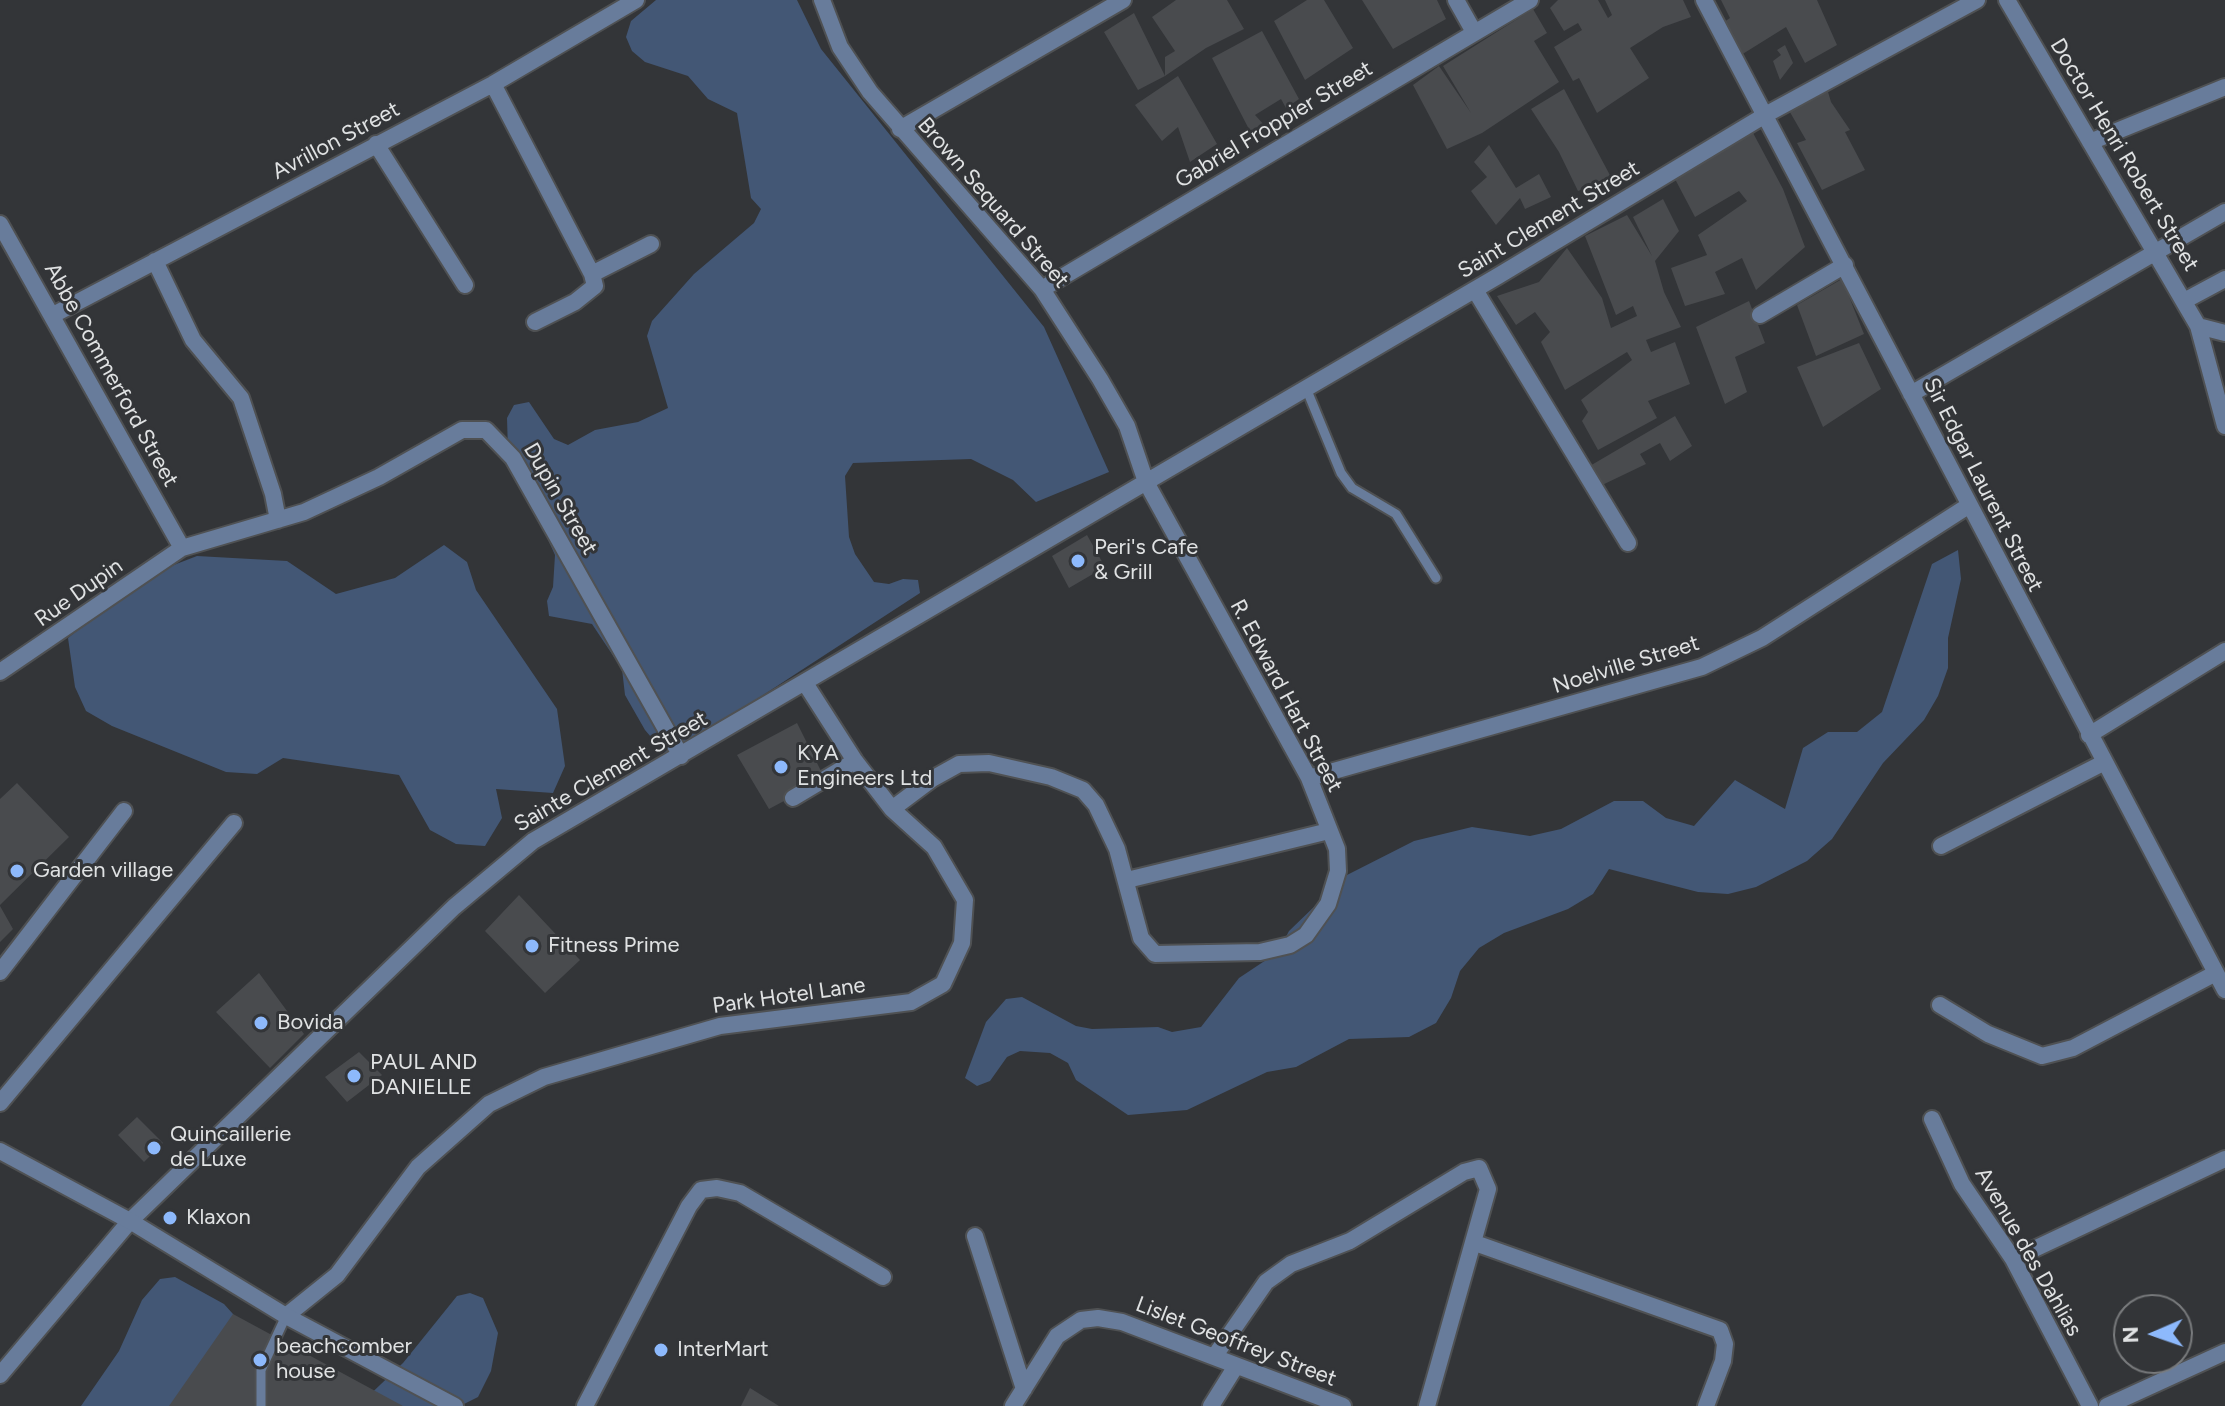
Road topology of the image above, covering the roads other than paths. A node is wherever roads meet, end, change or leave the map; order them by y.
1 (636, 0) edge
2 (822, 0) edge
3 (1123, 0) edge
4 (1456, 0) edge
5 (1530, 0) edge
6 (1704, 0) edge
7 (1977, 0) edge
8 (2007, 0) edge
9 (1474, 32) junction
10 (493, 84) junction
11 (2225, 87) edge
12 (1767, 114) junction
13 (900, 129) junction
14 (2090, 142) junction
15 (376, 144) junction
16 (2225, 212) edge
17 (0, 224) edge
18 (651, 244) dead end
19 (2157, 251) junction
20 (155, 261) junction
21 (1845, 265) junction
22 (592, 274) junction
23 (2225, 279) edge
24 (465, 285) dead end
25 (1042, 289) junction
26 (1475, 290) junction
27 (2184, 301) junction
28 (53, 315) junction
29 (1760, 315) dead end
30 (535, 322) dead end
31 (2198, 326) junction
32 (2225, 333) edge
33 (1306, 388) junction
34 (1911, 394) junction
35 (2225, 426) edge
36 (1146, 482) junction
37 (1968, 506) junction
38 (278, 520) junction
39 (1628, 543) dead end
40 (182, 548) junction
41 (1436, 578) dead end
42 (2225, 651) edge
43 (0, 672) edge
44 (805, 683) junction
45 (2089, 735) junction
46 (681, 756) junction
47 (855, 761) junction
48 (2103, 763) junction
49 (1309, 778) junction
50 (793, 798) dead end
51 (892, 809) junction
52 (124, 811) dead end
53 (234, 823) dead end
54 (1329, 831) junction
55 (1941, 846) dead end
56 (1127, 880) junction
57 (0, 972) edge
58 (2216, 973) junction
59 (2225, 990) edge
60 (1940, 1005) dead end
61 (0, 1103) edge
62 (1932, 1119) dead end
63 (0, 1151) edge
64 (2225, 1159) edge
65 (130, 1221) junction
66 (975, 1236) dead end
67 (1475, 1243) junction
68 (2013, 1259) junction
69 (883, 1277) dead end
70 (286, 1316) junction
71 (2225, 1352) edge
72 (1214, 1357) junction
73 (1236, 1366) junction
74 (0, 1375) edge
75 (1024, 1389) junction
76 (261, 1406) edge
77 (455, 1406) edge
78 (585, 1406) edge
79 (1013, 1406) edge
80 (1211, 1406) edge
81 (1343, 1406) edge
82 (1427, 1406) edge
83 (1706, 1406) edge
84 (2090, 1406) edge
85 (2107, 1406) edge

1 - 10 street, Avrillon Street
2 - 13 street, Brown Sequard Street
3 - 13 street
4 - 9 street
5 - 9 street, Gabriel Froppier Street
6 - 12 street, Sir Edgar Laurent Street
7 - 12 street, Saint Clement Street
8 - 14 street, Doctor Henri Robert Street
9 - 25 street, Gabriel Froppier Street
10 - 15 street, Avrillon Street
10 - 22 street
11 - 14 street
12 - 21 street, Sir Edgar Laurent Street
12 - 26 street, Saint Clement Street
13 - 25 street, Brown Sequard Street
14 - 19 street, Doctor Henri Robert Street
15 - 20 street, Avrillon Street
15 - 24 street
16 - 19 street
17 - 28 street, Abbe Commerford Street
18 - 22 street
19 - 27 street, Doctor Henri Robert Street
19 - 34 street
20 - 28 street, Avrillon Street
20 - 38 street
21 - 29 street
21 - 34 street, Sir Edgar Laurent Street
22 - 30 street
23 - 27 street
25 - 36 street, Brown Sequard Street
26 - 33 street, Saint Clement Street
26 - 39 street
27 - 31 street, Doctor Henri Robert Street
28 - 40 street, Abbe Commerford Street
31 - 32 street
31 - 35 street, Doctor Henri Robert Street
33 - 36 street, Saint Clement Street
33 - 41 lane
34 - 37 street, Sir Edgar Laurent Street
36 - 44 street, Sainte Clement Street
36 - 49 street, R. Edward Hart Street
37 - 45 street, Sir Edgar Laurent Street
37 - 49 street, Noelville Street
38 - 40 street, Dupin Street
38 - 46 street, Dupin Street
40 - 43 street, Rue Dupin
42 - 45 street
44 - 46 street, Sainte Clement Street
44 - 47 street, Park Hotel Lane
45 - 48 street, Sir Edgar Laurent Street
46 - 65 street, Sainte Clement Street
47 - 50 street
47 - 51 street, Park Hotel Lane
48 - 55 street
48 - 58 street, Sir Edgar Laurent Street
49 - 54 street, R. Edward Hart Street
51 - 56 street, R. Edward Hart Street
51 - 70 street, Park Hotel Lane
52 - 57 street
53 - 61 street
54 - 56 street
54 - 56 street, R. Edward Hart Street
58 - 59 street, Sir Edgar Laurent Street
58 - 60 street
62 - 68 street, Avenue des Dahlias
63 - 65 street
64 - 68 street
65 - 70 street
65 - 74 street, Sainte Clement Street
66 - 75 street
67 - 72 street
67 - 82 street
67 - 83 street
68 - 84 street, Avenue des Dahlias
69 - 78 street
70 - 76 lane
70 - 77 street
71 - 85 street
72 - 73 street, Lislet Geoffrey Street
72 - 75 street, Lislet Geoffrey Street
73 - 80 street
73 - 81 street, Lislet Geoffrey Street
75 - 79 street, Lislet Geoffrey Street

